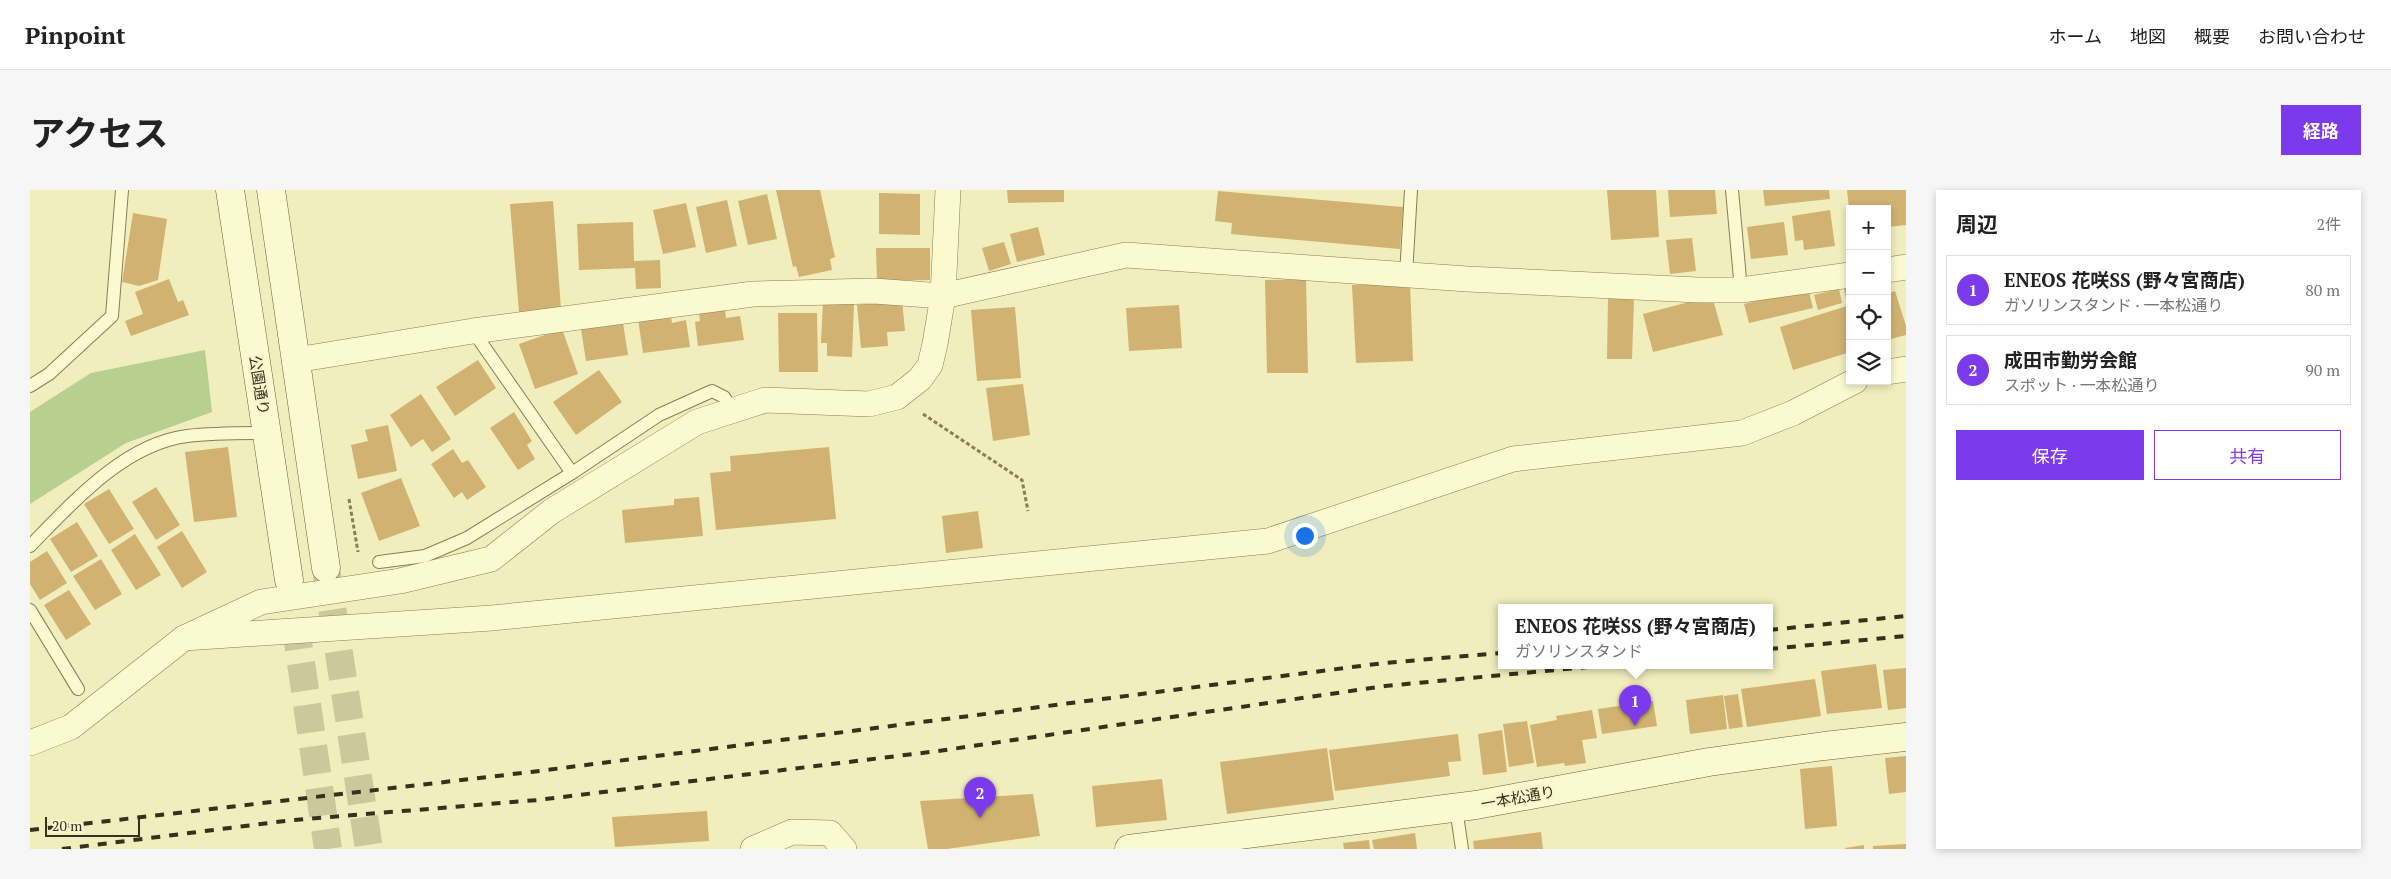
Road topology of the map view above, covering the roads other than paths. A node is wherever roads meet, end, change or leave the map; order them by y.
1 (122, 190) edge
2 (230, 190) edge
3 (271, 190) edge
4 (948, 190) edge
5 (1411, 190) edge
6 (1732, 190) edge
7 (1906, 267) edge
8 (1891, 269) edge
9 (1406, 275) junction
10 (1846, 276) edge
11 (1741, 290) junction
12 (943, 296) junction
13 (473, 331) junction
14 (296, 360) junction
15 (1906, 369) edge
16 (1891, 371) edge
17 (1847, 385) edge
18 (30, 386) edge
19 (732, 409) junction
20 (267, 433) junction
21 (572, 473) junction
22 (30, 546) edge
23 (379, 562) dead end
24 (326, 568) tunnel mouth
25 (289, 580) tunnel mouth
26 (30, 610) edge
27 (184, 638) junction
28 (78, 689) dead end
29 (1906, 737) edge
30 (30, 743) edge
31 (1456, 808) junction
32 (753, 849) edge
33 (844, 849) edge
34 (1129, 849) edge
35 (1462, 849) edge

1 - 18 lane
2 - 20 street, 公園通り
3 - 14 street
4 - 12 street
5 - 9 lane
6 - 11 lane
7 - 8 street
9 - 11 street
9 - 12 street
10 - 11 street
12 - 13 street
12 - 19 street
13 - 14 street
13 - 21 lane
14 - 24 street
15 - 16 street
17 - 27 street
19 - 21 lane
19 - 27 street
20 - 22 lane
20 - 25 street, 公園通り
21 - 23 lane
26 - 28 lane
27 - 30 street
29 - 31 street, 一本松通り
31 - 34 street, 一本松通り
31 - 35 lane
32 - 33 street

